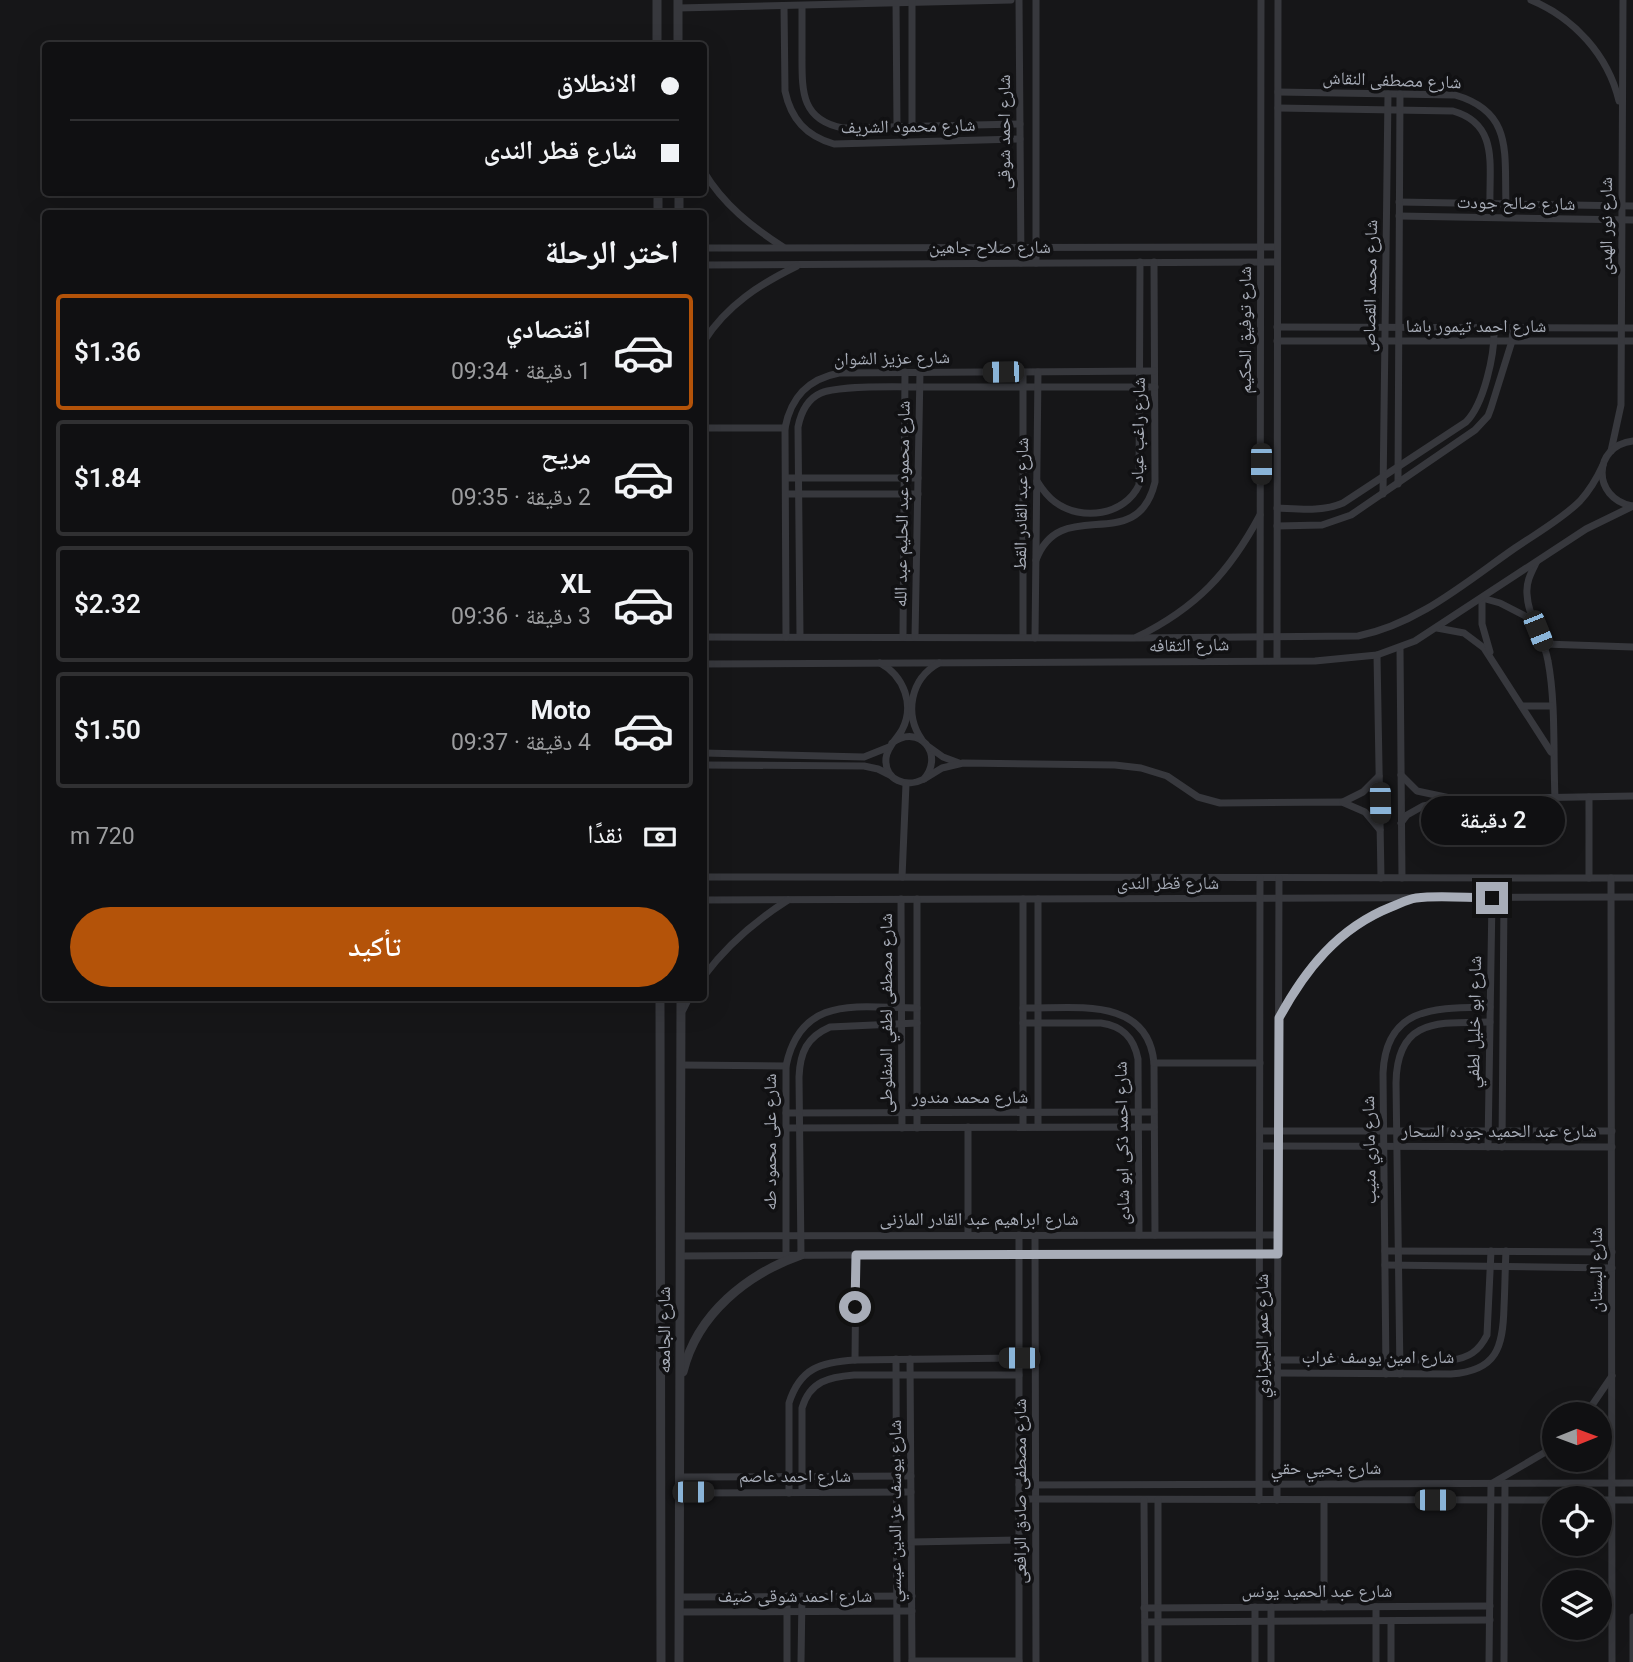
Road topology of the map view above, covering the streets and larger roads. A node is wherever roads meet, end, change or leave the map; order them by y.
1 (657, 0) edge
2 (1011, 0) edge
3 (1019, 0) edge
4 (1036, 0) edge
5 (1261, 0) edge
6 (1278, 0) edge
7 (1531, 0) edge
8 (1623, 0) edge
9 (896, 1) edge
10 (912, 1) edge
11 (678, 4) edge
12 (784, 6) junction
13 (802, 6) junction
14 (657, 42) edge
15 (678, 42) edge
16 (1278, 92) junction
17 (1388, 94) junction
18 (1400, 94) junction
19 (1278, 108) junction
20 (1388, 110) junction
21 (1399, 110) junction
22 (1622, 113) junction
23 (1496, 120) junction
24 (1020, 124) junction
25 (897, 127) junction
26 (912, 127) junction
27 (1483, 129) junction
28 (1020, 139) junction
29 (707, 176) edge
30 (1399, 202) junction
31 (1490, 204) junction
32 (1510, 204) junction
33 (1622, 206) junction
34 (1633, 206) edge
35 (1399, 216) junction
36 (1514, 218) junction
37 (1622, 220) junction
38 (1633, 220) edge
39 (784, 247) junction
40 (1261, 247) junction
41 (1277, 247) junction
42 (707, 248) edge
43 (1020, 248) junction
44 (1036, 248) junction
45 (1140, 262) junction
46 (1154, 262) junction
47 (1261, 262) junction
48 (1277, 262) junction
49 (1021, 263) junction
50 (1036, 263) junction
51 (801, 264) junction
52 (707, 265) edge
53 (1277, 327) junction
54 (1385, 327) junction
55 (1398, 327) junction
56 (1494, 328) junction
57 (1513, 328) junction
58 (1621, 328) junction
59 (1633, 328) edge
60 (707, 336) edge
61 (1277, 341) junction
62 (1385, 341) junction
63 (1398, 341) junction
64 (1495, 341) junction
65 (1513, 341) junction
66 (1621, 341) junction
67 (1633, 341) edge
68 (1140, 371) junction
69 (1154, 371) junction
70 (905, 372) junction
71 (920, 372) junction
72 (1023, 372) junction
73 (1038, 372) junction
74 (1023, 386) junction
75 (1038, 386) junction
76 (905, 387) junction
77 (919, 387) junction
78 (1140, 387) junction
79 (1155, 387) junction
80 (707, 428) edge
81 (785, 428) junction
82 (1633, 441) edge
83 (1611, 451) junction
84 (1603, 465) junction
85 (1398, 468) junction
86 (786, 478) junction
87 (798, 478) junction
88 (904, 478) junction
89 (918, 478) junction
90 (1383, 478) junction
91 (1037, 481) junction
92 (1398, 484) junction
93 (786, 494) junction
94 (799, 494) junction
95 (904, 494) junction
96 (918, 494) junction
97 (1383, 494) junction
98 (1633, 506) edge
99 (1277, 509) junction
100 (1260, 515) junction
101 (1278, 526) junction
102 (1036, 560) junction
103 (1536, 561) junction
104 (1482, 598) junction
105 (1531, 619) junction
106 (1436, 628) junction
107 (800, 636) junction
108 (707, 637) edge
109 (786, 637) junction
110 (903, 637) junction
111 (915, 637) junction
112 (1023, 638) junction
113 (1035, 638) junction
114 (1133, 638) junction
115 (1260, 638) junction
116 (1277, 638) junction
117 (1544, 644) junction
118 (1633, 647) edge
119 (1400, 648) junction
120 (1377, 655) junction
121 (1260, 660) junction
122 (1277, 660) junction
123 (1493, 660) junction
124 (880, 663) junction
125 (940, 663) junction
126 (707, 664) edge
127 (1522, 706) junction
128 (1551, 706) junction
129 (926, 744) junction
130 (891, 745) junction
131 (707, 753) edge
132 (1553, 754) junction
133 (963, 764) junction
134 (707, 765) edge
135 (890, 775) junction
136 (1401, 775) junction
137 (1379, 776) junction
138 (924, 779) junction
139 (906, 784) junction
140 (1633, 796) edge
141 (1555, 797) junction
142 (1589, 797) junction
143 (1461, 799) junction
144 (1342, 802) junction
145 (1401, 822) junction
146 (1380, 830) junction
147 (707, 877) edge
148 (902, 877) junction
149 (1260, 878) junction
150 (1279, 878) junction
151 (1381, 878) junction
152 (1402, 878) junction
153 (1589, 878) junction
154 (1611, 878) junction
155 (1633, 878) edge
156 (1611, 897) junction
157 (1633, 897) edge
158 (1260, 898) junction
159 (1279, 898) junction
160 (1414, 898) junction
161 (1492, 898) junction
162 (1504, 898) junction
163 (789, 899) junction
164 (901, 899) junction
165 (918, 899) junction
166 (1023, 899) junction
167 (1038, 899) junction
168 (707, 900) edge
169 (707, 973) edge
170 (660, 1001) edge
171 (681, 1001) edge
172 (687, 1001) edge
173 (1490, 1007) junction
174 (902, 1008) junction
175 (917, 1008) junction
176 (1023, 1008) junction
177 (1038, 1008) junction
178 (1279, 1018) junction
179 (681, 1021) junction
180 (1490, 1022) junction
181 (917, 1023) junction
182 (1023, 1023) junction
183 (1038, 1023) junction
184 (902, 1024) junction
185 (1154, 1063) junction
186 (1260, 1063) junction
187 (681, 1065) junction
188 (786, 1066) junction
189 (917, 1112) junction
190 (1023, 1112) junction
191 (1038, 1112) junction
192 (1138, 1112) junction
193 (1154, 1112) junction
194 (786, 1113) junction
195 (800, 1113) junction
196 (902, 1113) junction
197 (968, 1127) junction
198 (1023, 1127) junction
199 (1038, 1127) junction
200 (1138, 1127) junction
201 (1154, 1127) junction
202 (786, 1128) junction
203 (800, 1128) junction
204 (902, 1128) junction
205 (917, 1128) junction
206 (1260, 1131) junction
207 (1278, 1131) junction
208 (1384, 1131) junction
209 (1398, 1131) junction
210 (1488, 1131) junction
211 (1502, 1131) junction
212 (1612, 1131) junction
213 (1260, 1146) junction
214 (1278, 1146) junction
215 (1385, 1146) junction
216 (1398, 1146) junction
217 (1488, 1146) junction
218 (1502, 1147) junction
219 (1612, 1147) junction
220 (786, 1235) junction
221 (801, 1235) junction
222 (968, 1235) junction
223 (1019, 1235) junction
224 (1035, 1235) junction
225 (1139, 1235) junction
226 (1155, 1235) junction
227 (1259, 1235) junction
228 (1278, 1235) junction
229 (680, 1236) junction
230 (1399, 1250) junction
231 (1385, 1251) junction
232 (1491, 1251) junction
233 (1506, 1251) junction
234 (1612, 1252) junction
235 (1019, 1254) junction
236 (1035, 1254) junction
237 (1259, 1254) junction
238 (1278, 1254) junction
239 (786, 1255) junction
240 (801, 1255) junction
241 (856, 1255) junction
242 (680, 1256) junction
243 (1385, 1265) junction
244 (1399, 1265) junction
245 (1490, 1266) junction
246 (1505, 1267) junction
247 (1612, 1268) junction
248 (1019, 1358) junction
249 (896, 1359) junction
250 (910, 1359) junction
251 (855, 1360) junction
252 (1277, 1360) junction
253 (1386, 1360) junction
254 (1400, 1360) junction
255 (1277, 1373) junction
256 (1386, 1374) junction
257 (1400, 1374) junction
258 (896, 1375) junction
259 (910, 1375) junction
260 (1019, 1375) junction
261 (1612, 1375) junction
262 (680, 1394) junction
263 (1594, 1402) edge
264 (1542, 1454) edge
265 (789, 1475) junction
266 (802, 1475) junction
267 (897, 1476) junction
268 (911, 1476) junction
269 (679, 1477) junction
270 (1612, 1483) junction
271 (1633, 1483) edge
272 (1277, 1484) junction
273 (1491, 1484) junction
274 (1505, 1484) junction
275 (1019, 1485) junction
276 (1035, 1485) junction
277 (1259, 1485) junction
278 (802, 1492) junction
279 (897, 1492) junction
280 (911, 1492) junction
281 (680, 1493) junction
282 (789, 1493) junction
283 (1019, 1499) junction
284 (1035, 1500) junction
285 (1144, 1500) junction
286 (1158, 1500) junction
287 (1259, 1500) junction
288 (1277, 1500) junction
289 (1324, 1500) junction
290 (1491, 1500) junction
291 (1505, 1500) junction
292 (1542, 1500) edge
293 (1612, 1500) edge
294 (1633, 1500) edge
295 (1019, 1540) junction
296 (911, 1542) junction
297 (1612, 1556) edge
298 (787, 1596) junction
299 (802, 1596) junction
300 (897, 1596) junction
301 (912, 1596) junction
302 (679, 1597) junction
303 (1490, 1606) junction
304 (1255, 1607) junction
305 (1271, 1607) junction
306 (1324, 1607) junction
307 (1376, 1607) junction
308 (1144, 1608) junction
309 (1158, 1608) junction
310 (787, 1611) junction
311 (802, 1611) junction
312 (897, 1611) junction
313 (912, 1611) junction
314 (679, 1612) junction
315 (1633, 1617) edge
316 (1490, 1620) junction
317 (1376, 1621) junction
318 (1391, 1621) junction
319 (1144, 1622) junction
320 (1158, 1622) junction
321 (1255, 1622) junction
322 (1271, 1622) junction
323 (1019, 1661) edge
324 (662, 1662) edge
325 (679, 1662) edge
326 (787, 1662) edge
327 (802, 1662) edge
328 (897, 1662) edge
329 (912, 1662) edge
330 (1036, 1662) edge
331 (1145, 1662) edge
332 (1158, 1662) edge
333 (1255, 1662) edge
334 (1271, 1662) edge
335 (1376, 1662) edge
336 (1391, 1662) edge
337 (1489, 1662) edge
338 (1503, 1662) edge
339 (1612, 1662) edge
340 (1633, 1662) edge

1 - 14 street
2 - 10 street
3 - 24 street, شارع احمد شوقى
4 - 44 street, شارع احمد شوقى
5 - 40 street, شارع توفيق الحكيم
6 - 16 street, شارع توفيق الحكيم
7 - 22 street
8 - 22 street, شارع نور الهدى
9 - 10 street
9 - 13 street
9 - 25 street
10 - 26 street
11 - 12 street
11 - 15 street
12 - 13 street
12 - 28 street, شارع محمود الشريف
13 - 25 street, شارع محمود الشريف
16 - 17 street, شارع مصطفى النقاش
16 - 19 street, شارع توفيق الحكيم
17 - 18 street, شارع مصطفى النقاش
17 - 20 street, شارع محمد القصاص
18 - 21 street, شارع محمد القصاص
18 - 23 street, شارع مصطفى النقاش
19 - 20 street, شارع مصطفى النقاش
19 - 41 street, شارع توفيق الحكيم
20 - 21 street, شارع مصطفى النقاش
20 - 54 street, شارع محمد القصاص
21 - 27 street, شارع مصطفى النقاش
21 - 30 street, شارع محمد القصاص
22 - 33 street, شارع نور الهدى
23 - 27 street
23 - 32 street
24 - 26 street, شارع محمود الشريف
24 - 28 street, شارع احمد شوقى
25 - 26 street, شارع محمود الشريف
27 - 31 street
28 - 43 street, شارع احمد شوقى
29 - 39 street
30 - 31 street, شارع صالح جودت
30 - 35 street, شارع محمد القصاص
31 - 32 street, شارع صالح جودت
32 - 33 street, شارع صالح جودت
32 - 36 street
33 - 34 street, شارع صالح جودت
33 - 37 street, شارع نور الهدى
35 - 36 street, شارع صالح جودت
35 - 55 street, شارع محمد القصاص
36 - 37 street, شارع صالح جودت
37 - 38 street, شارع صالح جودت
37 - 58 street, شارع نور الهدى
39 - 42 street, شارع صلاح جاهين
39 - 43 street, شارع صلاح جاهين
40 - 41 street, شارع صلاح جاهين
40 - 44 street, شارع صلاح جاهين
40 - 47 street, شارع توفيق الحكيم
41 - 48 street, شارع توفيق الحكيم
43 - 44 street, شارع صلاح جاهين
43 - 49 street, شارع احمد شوقى
44 - 50 street, شارع احمد شوقى
45 - 46 street, شارع صلاح جاهين
45 - 50 street, شارع صلاح جاهين
45 - 68 street, شارع راغب عياد
46 - 47 street, شارع صلاح جاهين
46 - 69 street, شارع راغب عياد
47 - 48 street, شارع صلاح جاهين
47 - 100 street, شارع توفيق الحكيم
48 - 53 street, شارع توفيق الحكيم
49 - 50 street, شارع صلاح جاهين
49 - 51 street, شارع صلاح جاهين
51 - 52 street, شارع صلاح جاهين
51 - 60 street
53 - 54 street, شارع احمد تيمور باشا
53 - 61 street, شارع توفيق الحكيم
54 - 55 street, شارع احمد تيمور باشا
54 - 62 street, شارع محمد القصاص
55 - 56 street, شارع احمد تيمور باشا
55 - 63 street, شارع محمد القصاص
56 - 57 street, شارع احمد تيمور باشا
56 - 64 street
57 - 58 street, شارع احمد تيمور باشا
57 - 65 street
58 - 59 street, شارع احمد تيمور باشا
58 - 66 street, شارع نور الهدى
61 - 62 street, شارع احمد تيمور باشا
61 - 99 street, شارع توفيق الحكيم
62 - 63 street, شارع احمد تيمور باشا
62 - 90 street, شارع محمد القصاص
63 - 64 street, شارع احمد تيمور باشا
63 - 85 street, شارع محمد القصاص
64 - 65 street, شارع احمد تيمور باشا
64 - 85 street
65 - 66 street, شارع احمد تيمور باشا
65 - 92 street
66 - 67 street, شارع احمد تيمور باشا
66 - 83 street, شارع نور الهدى
68 - 69 street, شارع عزيز الشوان
68 - 73 street, شارع عزيز الشوان
68 - 78 street, شارع راغب عياد
69 - 79 street, شارع راغب عياد
70 - 71 street, شارع عزيز الشوان
70 - 76 street, شارع محمود عبد الحليم عبد الله
70 - 81 street, شارع عزيز الشوان
71 - 72 street, شارع عزيز الشوان
71 - 77 street, شارع محمود عبد الحليم عبد الله
72 - 73 street, شارع عزيز الشوان
72 - 74 street, شارع عبد القادر القط
73 - 75 street, شارع عبد القادر القط
74 - 75 street, شارع عزيز الشوان
74 - 77 street, شارع عزيز الشوان
74 - 112 street, شارع عبد القادر القط
75 - 78 street, شارع عزيز الشوان
75 - 91 street, شارع عبد القادر القط
76 - 77 street, شارع عزيز الشوان
76 - 87 street, شارع عزيز الشوان
76 - 88 street, شارع محمود عبد الحليم عبد الله
77 - 89 street, شارع محمود عبد الحليم عبد الله
78 - 79 street, شارع عزيز الشوان
78 - 91 street, شارع راغب عياد
79 - 102 street, شارع راغب عياد
80 - 81 street
81 - 86 street, شارع عزيز الشوان
82 - 83 street
83 - 84 street, شارع نور الهدى
84 - 98 street
84 - 116 street, شارع الثقافه
85 - 90 street
85 - 92 street, شارع محمد القصاص
86 - 87 street
86 - 93 street, شارع عزيز الشوان
87 - 88 street
87 - 94 street, شارع عزيز الشوان
88 - 89 street
88 - 95 street, شارع محمود عبد الحليم عبد الله
89 - 96 street, شارع محمود عبد الحليم عبد الله
90 - 97 street, شارع محمد القصاص
90 - 99 street
91 - 102 street, شارع عبد القادر القط
92 - 97 street
93 - 94 street
93 - 109 street, شارع عزيز الشوان
94 - 95 street
94 - 107 street, شارع عزيز الشوان
95 - 96 street
95 - 110 street, شارع محمود عبد الحليم عبد الله
96 - 111 street, شارع محمود عبد الحليم عبد الله
97 - 101 street
98 - 103 street, شارع الثقافه
99 - 101 street, شارع توفيق الحكيم
100 - 114 street
100 - 115 street, شارع توفيق الحكيم
101 - 116 street, شارع توفيق الحكيم
102 - 113 street, شارع عبد القادر القط
103 - 104 street, شارع الثقافه
103 - 105 street
104 - 105 street
104 - 106 street, شارع الثقافه
104 - 123 street
105 - 117 street
106 - 119 street, شارع الثقافه
106 - 123 street
107 - 109 street, شارع الثقافه
107 - 110 street, شارع الثقافه
108 - 109 street, شارع الثقافه
110 - 111 street, شارع الثقافه
111 - 112 street, شارع الثقافه
112 - 113 street, شارع الثقافه
113 - 114 street, شارع الثقافه
114 - 115 street, شارع الثقافه
115 - 116 street, شارع الثقافه
115 - 121 street, شارع توفيق الحكيم
116 - 122 street, شارع توفيق الحكيم
117 - 118 street
117 - 128 street
119 - 120 street, شارع الثقافه
119 - 136 street
120 - 122 street, شارع الثقافه
120 - 137 street
121 - 122 street, شارع الثقافه
121 - 125 street, شارع الثقافه
123 - 127 street
124 - 125 street, شارع الثقافه
124 - 126 street, شارع الثقافه
124 - 130 street
125 - 129 street
127 - 128 street
127 - 132 street
128 - 132 street
129 - 130 street
129 - 133 street
129 - 138 street
130 - 131 street
130 - 135 street
132 - 141 street
133 - 138 street
133 - 144 street
134 - 135 street
135 - 139 street
136 - 143 street
136 - 145 street
137 - 144 street
137 - 146 street
138 - 139 street
139 - 148 street
140 - 142 street
141 - 142 street
141 - 143 street
142 - 153 street
143 - 145 street
144 - 146 street
145 - 152 street
146 - 151 street
147 - 148 street, شارع قطر الندى
148 - 149 street, شارع قطر الندى
149 - 150 street, شارع قطر الندى
149 - 158 street, شارع عمر الجيزاوي
150 - 151 street, شارع قطر الندى
150 - 159 street, شارع عمر الجيزاوي
151 - 152 street, شارع قطر الندى
152 - 153 street, شارع قطر الندى
153 - 154 street, شارع قطر الندى
154 - 155 street, شارع قطر الندى
154 - 156 street, شارع البستان
156 - 157 street, شارع قطر الندى
156 - 162 street, شارع قطر الندى
156 - 212 street, شارع البستان
158 - 159 street, شارع قطر الندى
158 - 167 street, شارع قطر الندى
158 - 186 street, شارع عمر الجيزاوي
159 - 160 street, شارع قطر الندى
159 - 178 street, شارع عمر الجيزاوي
160 - 161 street, شارع قطر الندى
160 - 178 street
161 - 162 street, شارع قطر الندى
161 - 173 street, شارع ابو خليل لطفي
162 - 211 street, شارع ابو خليل لطفي
163 - 164 street, شارع قطر الندى
163 - 168 street, شارع قطر الندى
163 - 169 street
164 - 165 street, شارع قطر الندى
164 - 174 street, شارع مصطفى لطفي المنفلوطى
165 - 166 street, شارع قطر الندى
165 - 175 street, شارع مصطفى لطفي المنفلوطى
166 - 167 street, شارع قطر الندى
166 - 176 street
167 - 177 street
170 - 324 street, شارع الجامعه
171 - 179 street, شارع الجامعه
172 - 179 street
173 - 180 street, شارع ابو خليل لطفي
173 - 208 street, شارع ماري منيب
174 - 175 street, شارع على محمود طه
174 - 184 street, شارع مصطفى لطفي المنفلوطى
174 - 188 street, شارع على محمود طه
175 - 181 street, شارع مصطفى لطفي المنفلوطى
176 - 177 street, شارع احمد ذكى ابو شادى
176 - 182 street
177 - 183 street
177 - 185 street, شارع احمد ذكى ابو شادى
178 - 207 street, شارع عمر الجيزاوي
179 - 187 street, شارع الجامعه
180 - 209 street, شارع ماري منيب
180 - 210 street, شارع ابو خليل لطفي
181 - 184 street, شارع على محمود طه
181 - 189 street, شارع مصطفى لطفي المنفلوطى
182 - 183 street, شارع احمد ذكى ابو شادى
182 - 190 street
183 - 191 street
183 - 192 street, شارع احمد ذكى ابو شادى
184 - 195 street, شارع على محمود طه
184 - 196 street, شارع مصطفى لطفي المنفلوطى
185 - 186 street
185 - 193 street, شارع احمد ذكى ابو شادى
186 - 206 street, شارع عمر الجيزاوي
187 - 188 street
187 - 229 street, شارع الجامعه
188 - 194 street, شارع على محمود طه
189 - 190 street, شارع محمد مندور
189 - 196 street, شارع محمد مندور
189 - 205 street, شارع مصطفى لطفي المنفلوطى
190 - 191 street, شارع محمد مندور
190 - 198 street
191 - 192 street, شارع محمد مندور
191 - 199 street
192 - 193 street, شارع محمد مندور
192 - 200 street, شارع احمد ذكى ابو شادى
193 - 201 street, شارع احمد ذكى ابو شادى
194 - 195 street, شارع محمد مندور
194 - 202 street, شارع على محمود طه
195 - 196 street, شارع محمد مندور
195 - 203 street, شارع على محمود طه
196 - 204 street, شارع مصطفى لطفي المنفلوطى
197 - 198 street, شارع محمد مندور
197 - 205 street, شارع محمد مندور
197 - 222 street
198 - 199 street, شارع محمد مندور
199 - 200 street, شارع محمد مندور
200 - 201 street, شارع محمد مندور
200 - 225 street, شارع احمد ذكى ابو شادى
201 - 226 street, شارع احمد ذكى ابو شادى
202 - 203 street, شارع محمد مندور
202 - 220 street, شارع على محمود طه
203 - 204 street, شارع محمد مندور
203 - 221 street, شارع على محمود طه
204 - 205 street, شارع محمد مندور
206 - 207 street, شارع عبد الحميد جوده السحار
206 - 213 street, شارع عمر الجيزاوي
207 - 208 street, شارع عبد الحميد جوده السحار
207 - 214 street, شارع عمر الجيزاوي
208 - 209 street, شارع عبد الحميد جوده السحار
208 - 215 street, شارع ماري منيب
209 - 210 street, شارع عبد الحميد جوده السحار
209 - 216 street, شارع ماري منيب
210 - 211 street, شارع عبد الحميد جوده السحار
210 - 217 street, شارع ابو خليل لطفي
211 - 212 street, شارع عبد الحميد جوده السحار
211 - 218 street, شارع ابو خليل لطفي
212 - 219 street, شارع البستان
213 - 214 street, شارع عبد الحميد جوده السحار
213 - 227 street, شارع عمر الجيزاوي
214 - 215 street, شارع عبد الحميد جوده السحار
214 - 228 street, شارع عمر الجيزاوي
215 - 216 street, شارع عبد الحميد جوده السحار
215 - 231 street, شارع ماري منيب
216 - 217 street, شارع عبد الحميد جوده السحار
216 - 230 street, شارع ماري منيب
217 - 218 street, شارع عبد الحميد جوده السحار
218 - 219 street, شارع عبد الحميد جوده السحار
219 - 234 street, شارع البستان
220 - 221 street, شارع ابراهيم عبد القادر المازنى
220 - 229 street, شارع ابراهيم عبد القادر المازنى
220 - 239 street, شارع على محمود طه
221 - 222 street, شارع ابراهيم عبد القادر المازنى
221 - 240 street, شارع على محمود طه
222 - 223 street, شارع ابراهيم عبد القادر المازنى
223 - 224 street, شارع ابراهيم عبد القادر المازنى
223 - 235 street, شارع مصطفى صادق الرافعى
224 - 225 street, شارع ابراهيم عبد القادر المازنى
224 - 236 street, شارع مصطفى صادق الرافعى
225 - 226 street, شارع ابراهيم عبد القادر المازنى
226 - 227 street, شارع ابراهيم عبد القادر المازنى
227 - 228 street, شارع ابراهيم عبد القادر المازنى
227 - 237 street, شارع عمر الجيزاوي
228 - 238 street, شارع عمر الجيزاوي
229 - 242 street, شارع الجامعه
230 - 231 street
230 - 232 street
230 - 244 street, شارع ماري منيب
231 - 243 street, شارع ماري منيب
232 - 233 street
232 - 245 street, شارع امين يوسف غراب
233 - 234 street
233 - 246 street, شارع امين يوسف غراب
234 - 247 street, شارع البستان
235 - 236 street, شارع ابراهيم عبد القادر المازنى
235 - 241 street, شارع ابراهيم عبد القادر المازنى
235 - 248 street, شارع مصطفى صادق الرافعى
236 - 237 street, شارع ابراهيم عبد القادر المازنى
236 - 276 street, شارع مصطفى صادق الرافعى
237 - 238 street, شارع ابراهيم عبد القادر المازنى
237 - 277 street, شارع عمر الجيزاوي
238 - 252 street, شارع عمر الجيزاوي
239 - 240 street, شارع ابراهيم عبد القادر المازنى
239 - 242 street, شارع ابراهيم عبد القادر المازنى
240 - 241 street, شارع ابراهيم عبد القادر المازنى
240 - 262 street
241 - 251 street
242 - 262 street, شارع الجامعه
243 - 244 street
243 - 253 street, شارع ماري منيب
244 - 245 street
244 - 254 street, شارع ماري منيب
245 - 246 street
245 - 254 street, شارع امين يوسف غراب
246 - 247 street
246 - 257 street, شارع امين يوسف غراب
247 - 261 street, شارع البستان
248 - 250 street
248 - 260 street, شارع مصطفى صادق الرافعى
249 - 250 street
249 - 251 street
249 - 258 street, شارع يوسف عز الدين عيسي
250 - 259 street, شارع يوسف عز الدين عيسي
251 - 265 street
252 - 253 street, شارع امين يوسف غراب
252 - 255 street, شارع عمر الجيزاوي
253 - 254 street, شارع امين يوسف غراب
253 - 256 street, شارع ماري منيب
254 - 257 street, شارع ماري منيب
255 - 256 street, شارع امين يوسف غراب
255 - 272 street, شارع عمر الجيزاوي
256 - 257 street, شارع امين يوسف غراب
258 - 259 street
258 - 266 street
258 - 267 street, شارع يوسف عز الدين عيسي
259 - 260 street
259 - 268 street, شارع يوسف عز الدين عيسي
260 - 275 street, شارع مصطفى صادق الرافعى
261 - 263 street
261 - 270 street, شارع البستان
262 - 269 street, شارع الجامعه
264 - 273 street
265 - 266 street, شارع احمد عاصم
265 - 269 street, شارع احمد عاصم
265 - 282 street
266 - 267 street, شارع احمد عاصم
266 - 278 street
267 - 268 street, شارع احمد عاصم
267 - 279 street, شارع يوسف عز الدين عيسي
268 - 280 street, شارع يوسف عز الدين عيسي
269 - 281 street, شارع الجامعه
270 - 271 street, شارع يحيي حقي
270 - 274 street, شارع يحيي حقي
272 - 273 street, شارع يحيي حقي
272 - 277 street, شارع يحيي حقي
272 - 288 street, شارع عمر الجيزاوي
273 - 274 street, شارع يحيي حقي
273 - 290 street
274 - 291 street
275 - 276 street, شارع يحيي حقي
275 - 283 street, شارع مصطفى صادق الرافعى
276 - 277 street, شارع يحيي حقي
276 - 284 street, شارع مصطفى صادق الرافعى
277 - 287 street, شارع عمر الجيزاوي
278 - 279 street, شارع احمد عاصم
278 - 282 street, شارع احمد عاصم
279 - 280 street, شارع احمد عاصم
279 - 300 street, شارع يوسف عز الدين عيسي
280 - 296 street, شارع يوسف عز الدين عيسي
281 - 282 street, شارع احمد عاصم
281 - 302 street, شارع الجامعه
283 - 284 street, شارع يحيي حقي
283 - 295 street, شارع مصطفى صادق الرافعى
284 - 285 street, شارع يحيي حقي
284 - 330 street, شارع مصطفى صادق الرافعى
285 - 286 street, شارع يحيي حقي
285 - 308 street
286 - 287 street, شارع يحيي حقي
286 - 309 street
287 - 288 street, شارع يحيي حقي
288 - 289 street, شارع يحيي حقي
289 - 290 street, شارع يحيي حقي
289 - 306 street
290 - 291 street, شارع يحيي حقي
290 - 303 street
291 - 292 street, شارع يحيي حقي
291 - 338 street
293 - 294 street
295 - 296 street
295 - 323 street, شارع مصطفى صادق الرافعى
296 - 301 street, شارع يوسف عز الدين عيسي
297 - 339 street, شارع البستان
298 - 299 street, شارع احمد شوقى ضيف
298 - 302 street, شارع احمد شوقى ضيف
298 - 310 street
299 - 300 street, شارع احمد شوقى ضيف
299 - 311 street
300 - 301 street, شارع احمد شوقى ضيف
300 - 312 street, شارع يوسف عز الدين عيسي
301 - 313 street, شارع يوسف عز الدين عيسي
302 - 314 street, شارع الجامعه
303 - 307 street, شارع عبد الحميد يونس
303 - 316 street
304 - 305 street, شارع عبد الحميد يونس
304 - 309 street, شارع عبد الحميد يونس
304 - 321 street
305 - 306 street, شارع عبد الحميد يونس
305 - 322 street
306 - 307 street, شارع عبد الحميد يونس
307 - 317 street
308 - 309 street, شارع عبد الحميد يونس
308 - 319 street
309 - 320 street
310 - 311 street, شارع احمد شوقى ضيف
310 - 314 street, شارع احمد شوقى ضيف
310 - 326 street
311 - 312 street, شارع احمد شوقى ضيف
311 - 327 street
312 - 313 street, شارع احمد شوقى ضيف
312 - 328 street, شارع يوسف عز الدين عيسي
313 - 329 street, شارع يوسف عز الدين عيسي
314 - 325 street, شارع الجامعه
315 - 340 street
316 - 318 street, شارع عبد الحميد يونس
316 - 337 street
317 - 318 street, شارع عبد الحميد يونس
317 - 322 street, شارع عبد الحميد يونس
317 - 335 street
318 - 336 street
319 - 320 street, شارع عبد الحميد يونس
319 - 331 street
320 - 321 street, شارع عبد الحميد يونس
320 - 332 street
321 - 322 street, شارع عبد الحميد يونس
321 - 333 street
322 - 334 street
323 - 329 street

